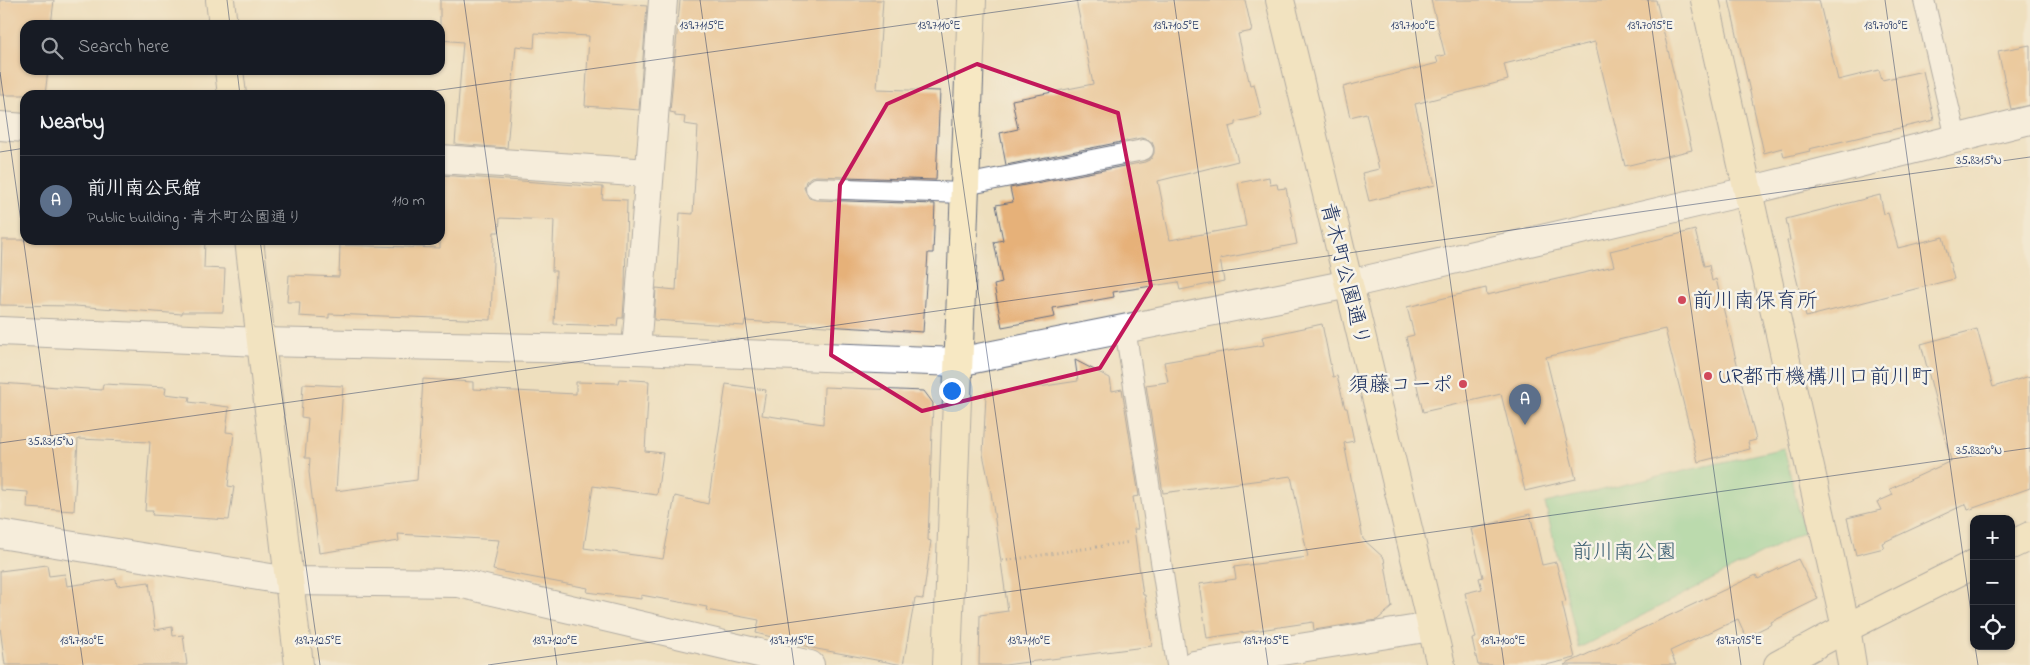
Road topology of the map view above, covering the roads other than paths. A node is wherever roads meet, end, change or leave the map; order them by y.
1 (220, 0) edge
2 (663, 0) edge
3 (972, 0) edge
4 (1280, 0) edge
5 (1704, 0) edge
6 (1924, 0) edge
7 (223, 20) edge
8 (230, 75) edge
9 (231, 90) edge
10 (2030, 120) edge
11 (0, 126) edge
12 (20, 128) edge
13 (1956, 138) junction
14 (1142, 150) dead end
15 (445, 158) edge
16 (650, 174) junction
17 (816, 188) dead end
18 (964, 189) junction
19 (1748, 191) junction
20 (250, 245) edge
21 (1348, 284) junction
22 (1126, 328) junction
23 (0, 331) edge
24 (261, 342) junction
25 (636, 350) junction
26 (958, 362) junction
27 (0, 534) edge
28 (2030, 536) edge
29 (2015, 543) edge
30 (1970, 566) edge
31 (289, 581) junction
32 (1431, 627) junction
33 (1846, 628) junction
34 (299, 665) edge
35 (810, 665) edge
36 (947, 665) edge
37 (1177, 665) edge
38 (1194, 665) edge
39 (1441, 665) edge
40 (1778, 665) edge
41 (1852, 665) edge

1 - 7 street
2 - 16 street
3 - 18 street
4 - 21 street, 青木町公園通り
5 - 19 street
6 - 13 lane
8 - 9 street
10 - 13 street
11 - 12 street
13 - 19 street
14 - 18 lane
15 - 16 street
16 - 25 street
17 - 18 lane
18 - 26 street
19 - 21 street
19 - 33 street
20 - 24 street
21 - 22 street
21 - 32 street, 青木町公園通り
22 - 26 street
22 - 37 lane
23 - 24 street
24 - 25 street
24 - 31 street
25 - 26 street
26 - 36 street
27 - 31 street
28 - 29 street
30 - 33 street
31 - 34 street
31 - 35 street
32 - 38 street
32 - 39 street, 青木町公園通り
33 - 40 street
33 - 41 street

